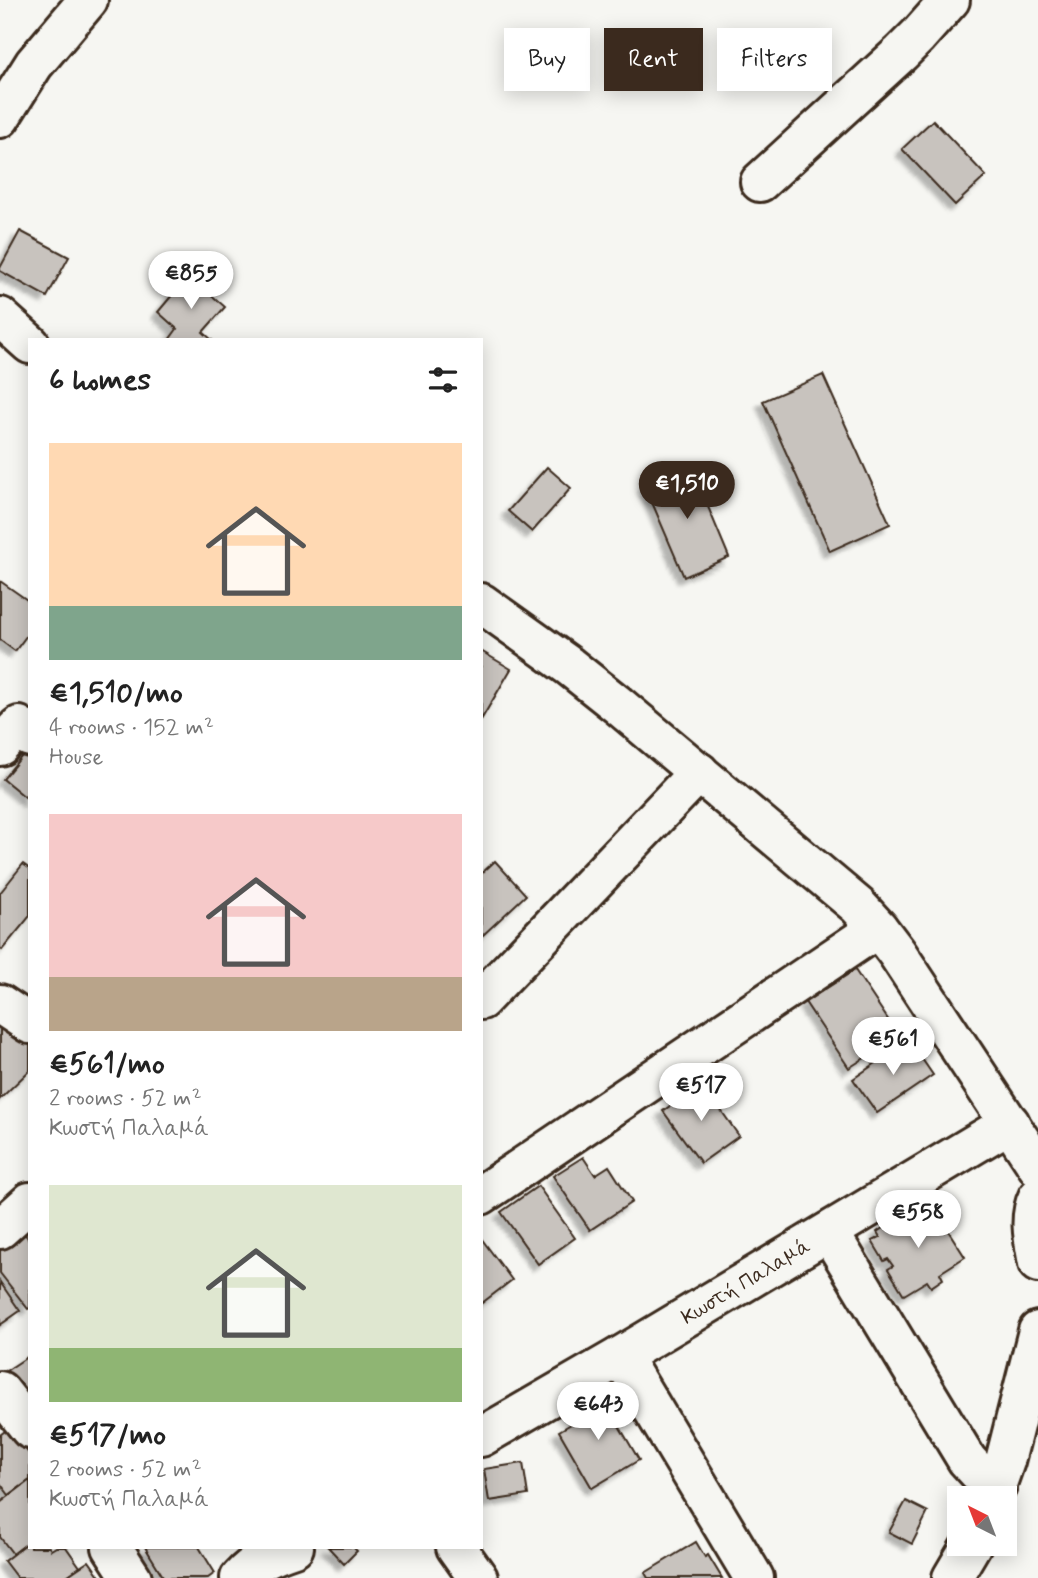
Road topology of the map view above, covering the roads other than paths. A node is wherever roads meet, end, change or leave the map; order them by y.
1 (88, 0) edge
2 (950, 0) edge
3 (0, 118) edge
4 (760, 182) dead end
5 (0, 317) edge
6 (28, 342) edge
7 (483, 604) edge
8 (28, 735) edge
9 (0, 747) edge
10 (699, 772) junction
11 (878, 928) junction
12 (483, 998) edge
13 (0, 1003) edge
14 (28, 1023) edge
15 (1010, 1123) junction
16 (1038, 1167) edge
17 (483, 1194) edge
18 (1038, 1197) edge
19 (28, 1204) edge
20 (0, 1229) edge
21 (830, 1232) junction
22 (1038, 1263) edge
23 (1038, 1331) edge
24 (621, 1356) junction
25 (0, 1391) edge
26 (28, 1426) edge
27 (483, 1436) edge
28 (990, 1486) edge
29 (997, 1486) edge
30 (114, 1549) edge
31 (289, 1549) edge
32 (457, 1549) edge
33 (965, 1556) edge
34 (132, 1578) edge
35 (240, 1578) edge
36 (478, 1578) edge
37 (754, 1578) edge
38 (952, 1578) edge

1 - 3 street
2 - 4 street
5 - 6 street
7 - 10 street
8 - 9 street
10 - 11 street
10 - 12 street
11 - 15 street
11 - 17 street
13 - 14 street
15 - 16 street
15 - 21 street, Κωστή Παλαμά
18 - 22 street
19 - 20 street
21 - 24 street, Κωστή Παλαμά
21 - 28 street
23 - 29 street
24 - 27 street, Κωστή Παλαμά
24 - 37 street
25 - 26 street
30 - 34 street
31 - 35 street
32 - 36 street
33 - 38 street

